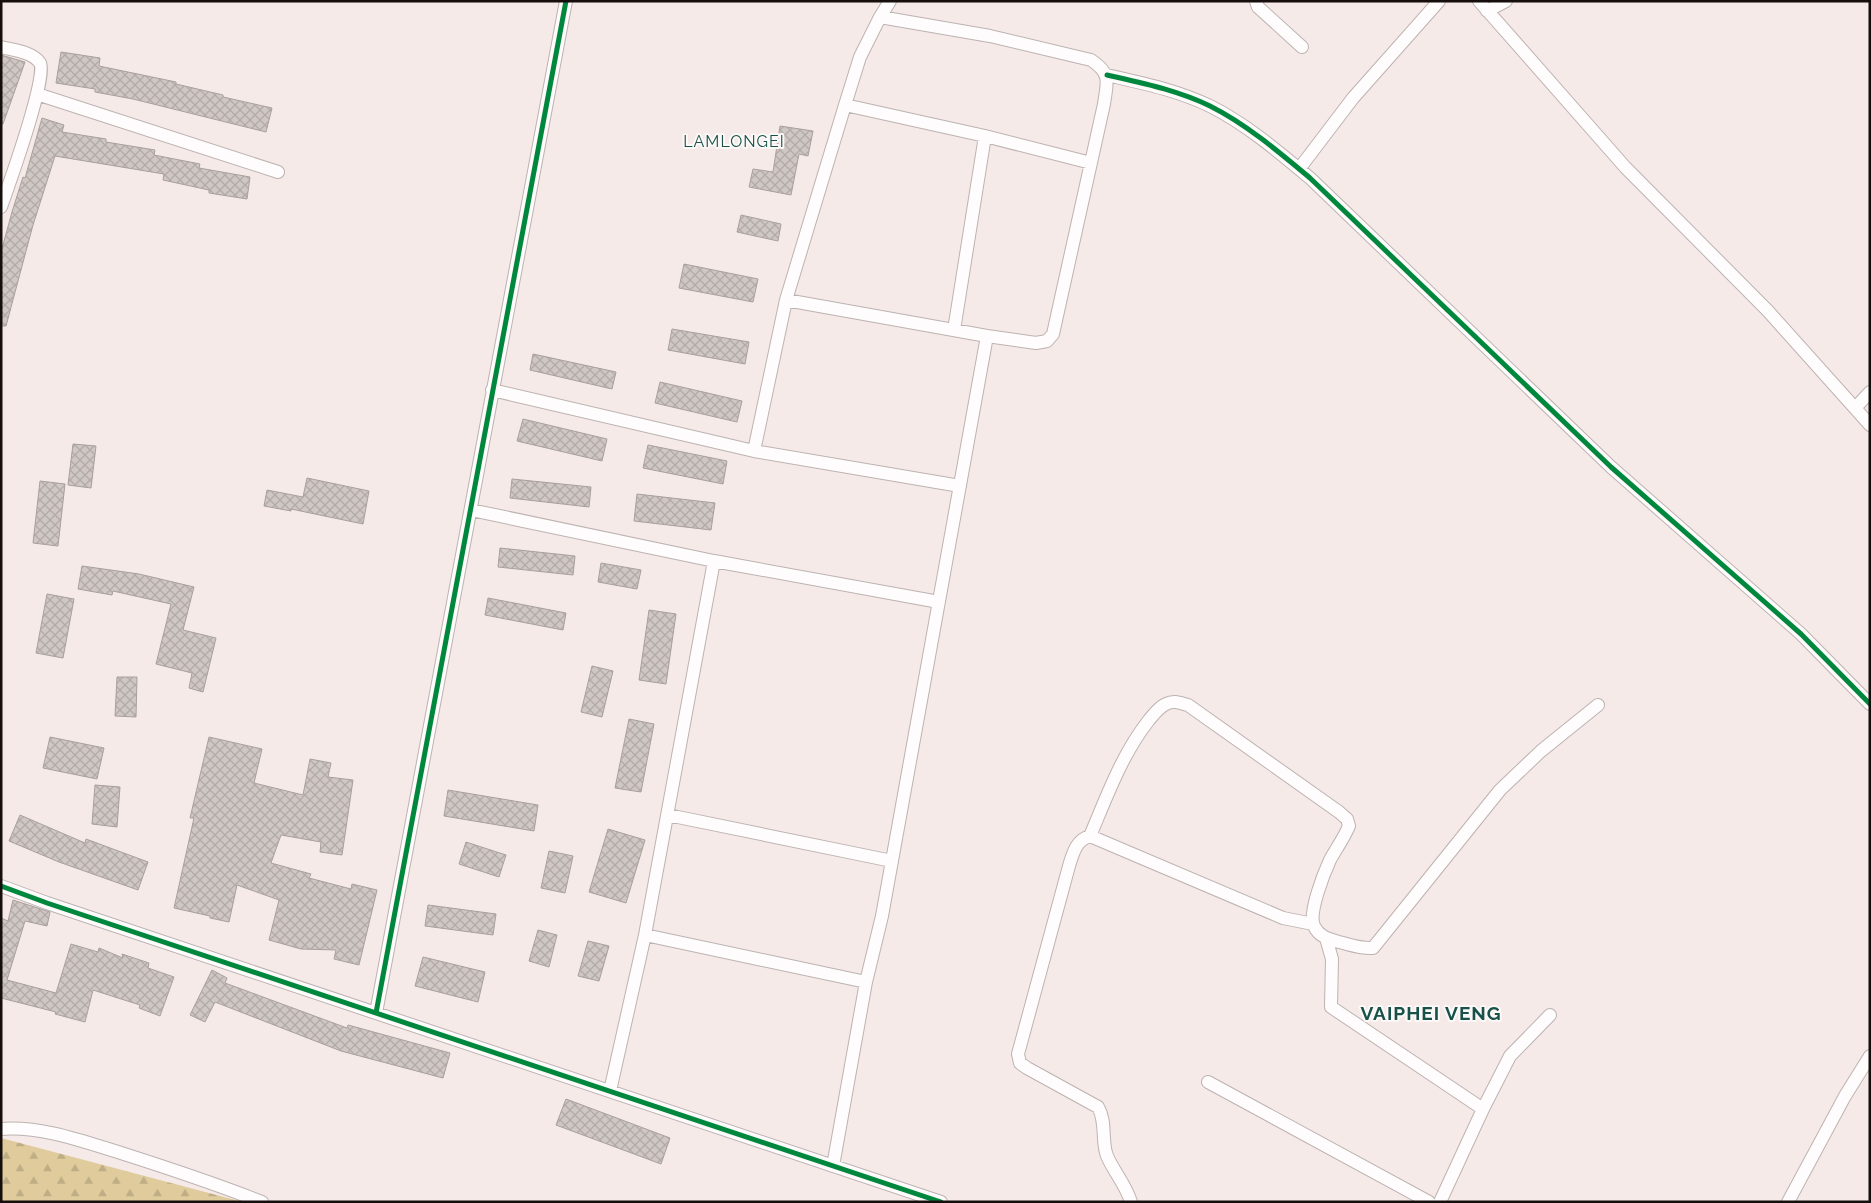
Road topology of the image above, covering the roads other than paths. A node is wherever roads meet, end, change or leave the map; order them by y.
1 (566, 1) edge
2 (890, 1) edge
3 (1256, 1) edge
4 (1439, 1) edge
5 (1506, 1) edge
6 (1483, 6) edge
7 (880, 17) junction
8 (1, 47) edge
9 (1302, 47) dead end
10 (1107, 75) junction
11 (37, 94) junction
12 (845, 105) junction
13 (985, 136) junction
14 (1092, 163) junction
15 (1299, 169) junction
16 (278, 172) dead end
17 (1, 207) edge
18 (786, 300) junction
19 (954, 330) junction
20 (987, 336) junction
21 (492, 390) junction
22 (1870, 392) edge
23 (1855, 408) junction
24 (1870, 425) edge
25 (754, 451) junction
26 (960, 486) junction
27 (471, 510) junction
28 (714, 561) junction
29 (939, 602) junction
30 (1870, 704) edge
31 (1598, 705) dead end
32 (668, 815) junction
33 (1090, 836) junction
34 (892, 861) junction
35 (1, 886) edge
36 (1313, 924) junction
37 (645, 935) junction
38 (1326, 938) junction
39 (866, 982) junction
40 (376, 1013) junction
41 (1550, 1015) dead end
42 (1870, 1056) edge
43 (1208, 1082) dead end
44 (610, 1091) junction
45 (1483, 1109) junction
46 (1, 1129) edge
47 (833, 1166) junction
48 (262, 1202) edge
49 (942, 1202) edge
50 (1131, 1202) edge
51 (1429, 1202) edge
52 (1440, 1202) edge
53 (1788, 1202) edge

1 - 21 street
2 - 7 street
3 - 9 street
4 - 15 street
5 - 6 street
6 - 23 street
7 - 10 street
7 - 12 street
8 - 11 street
10 - 14 street
10 - 15 street
11 - 16 street
11 - 17 street
12 - 13 street
12 - 18 street
13 - 14 street
13 - 19 street
14 - 20 street
15 - 30 street
18 - 19 street
18 - 25 street
19 - 20 street
20 - 26 street
21 - 25 street
21 - 27 street
22 - 23 street
23 - 24 street
25 - 26 street
26 - 29 street
27 - 28 street
27 - 40 street
28 - 29 street
28 - 32 street
29 - 34 street
31 - 38 street
32 - 34 street
32 - 37 street
33 - 36 street
33 - 36 street
33 - 50 street
34 - 39 street
35 - 40 street
36 - 38 street
37 - 39 street
37 - 44 street
38 - 45 street
39 - 47 street
40 - 44 street
41 - 45 street
42 - 53 street
43 - 51 street
44 - 47 street
45 - 52 street
46 - 48 street
47 - 49 street

